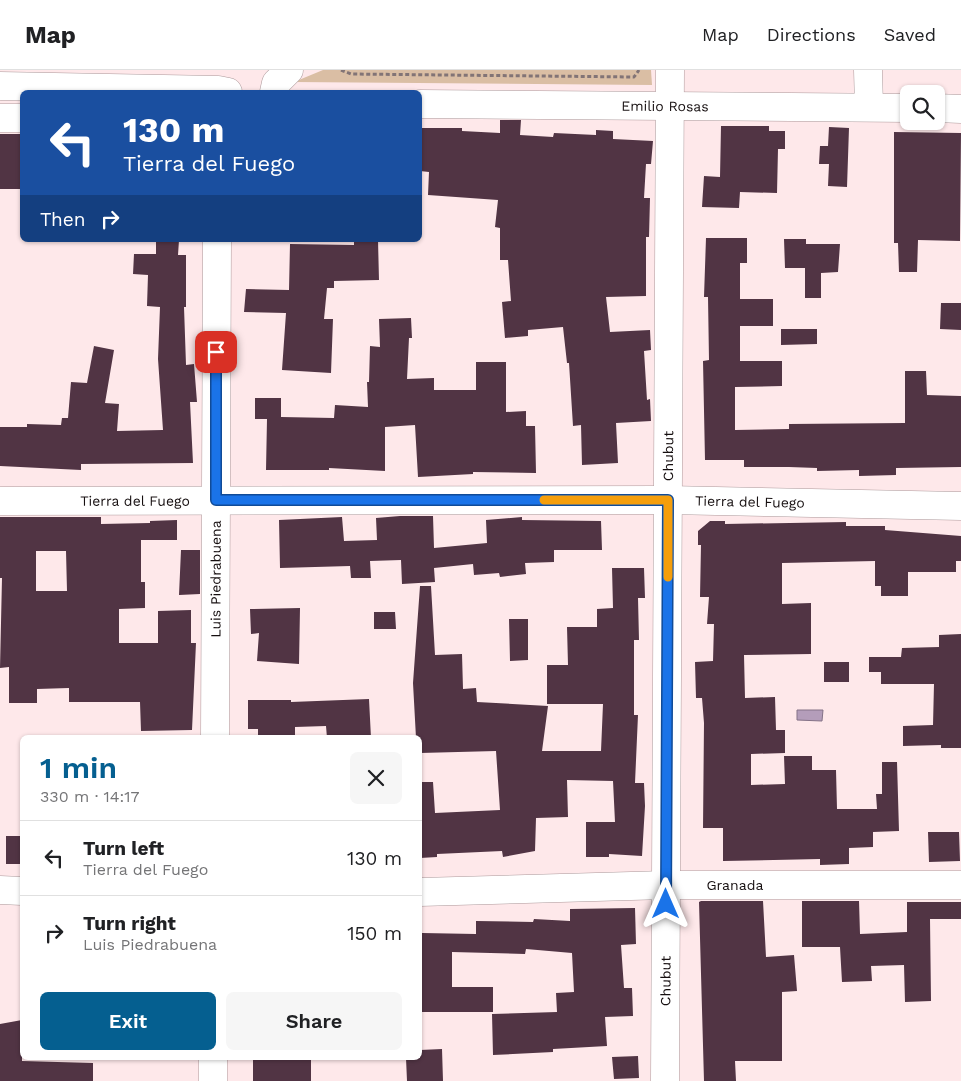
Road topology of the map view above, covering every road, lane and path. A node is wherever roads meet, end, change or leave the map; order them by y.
1 (289, 70) edge
2 (341, 70) edge
3 (639, 70) edge
4 (670, 70) edge
5 (868, 70) edge
6 (0, 86) edge
7 (220, 86) edge
8 (274, 90) edge
9 (422, 104) edge
10 (670, 106) junction
11 (868, 106) junction
12 (900, 108) edge
13 (945, 108) edge
14 (961, 109) edge
15 (0, 118) edge
16 (20, 118) edge
17 (217, 242) edge
18 (216, 500) junction
19 (668, 500) junction
20 (0, 501) edge
21 (961, 506) edge
22 (215, 735) edge
23 (666, 885) junction
24 (961, 885) edge
25 (0, 890) edge
26 (20, 891) edge
27 (422, 892) edge
28 (213, 1060) edge
29 (213, 1081) edge
30 (665, 1081) edge

1 - 8 street
2 - 3 path
4 - 10 street, Chubut
5 - 11 street
6 - 7 street
9 - 10 street, Emilio Rosas
10 - 11 street, Emilio Rosas
10 - 19 street, Chubut
11 - 12 street, Emilio Rosas
13 - 14 street
15 - 16 street
17 - 18 street, Luis Piedrabuena
18 - 19 street, Tierra del Fuego
18 - 20 street, Tierra del Fuego
18 - 22 street, Luis Piedrabuena
19 - 21 street, Tierra del Fuego
19 - 23 street, Chubut
23 - 24 street, Granada
23 - 27 street, Granada
23 - 30 street, Chubut
25 - 26 street
28 - 29 street

